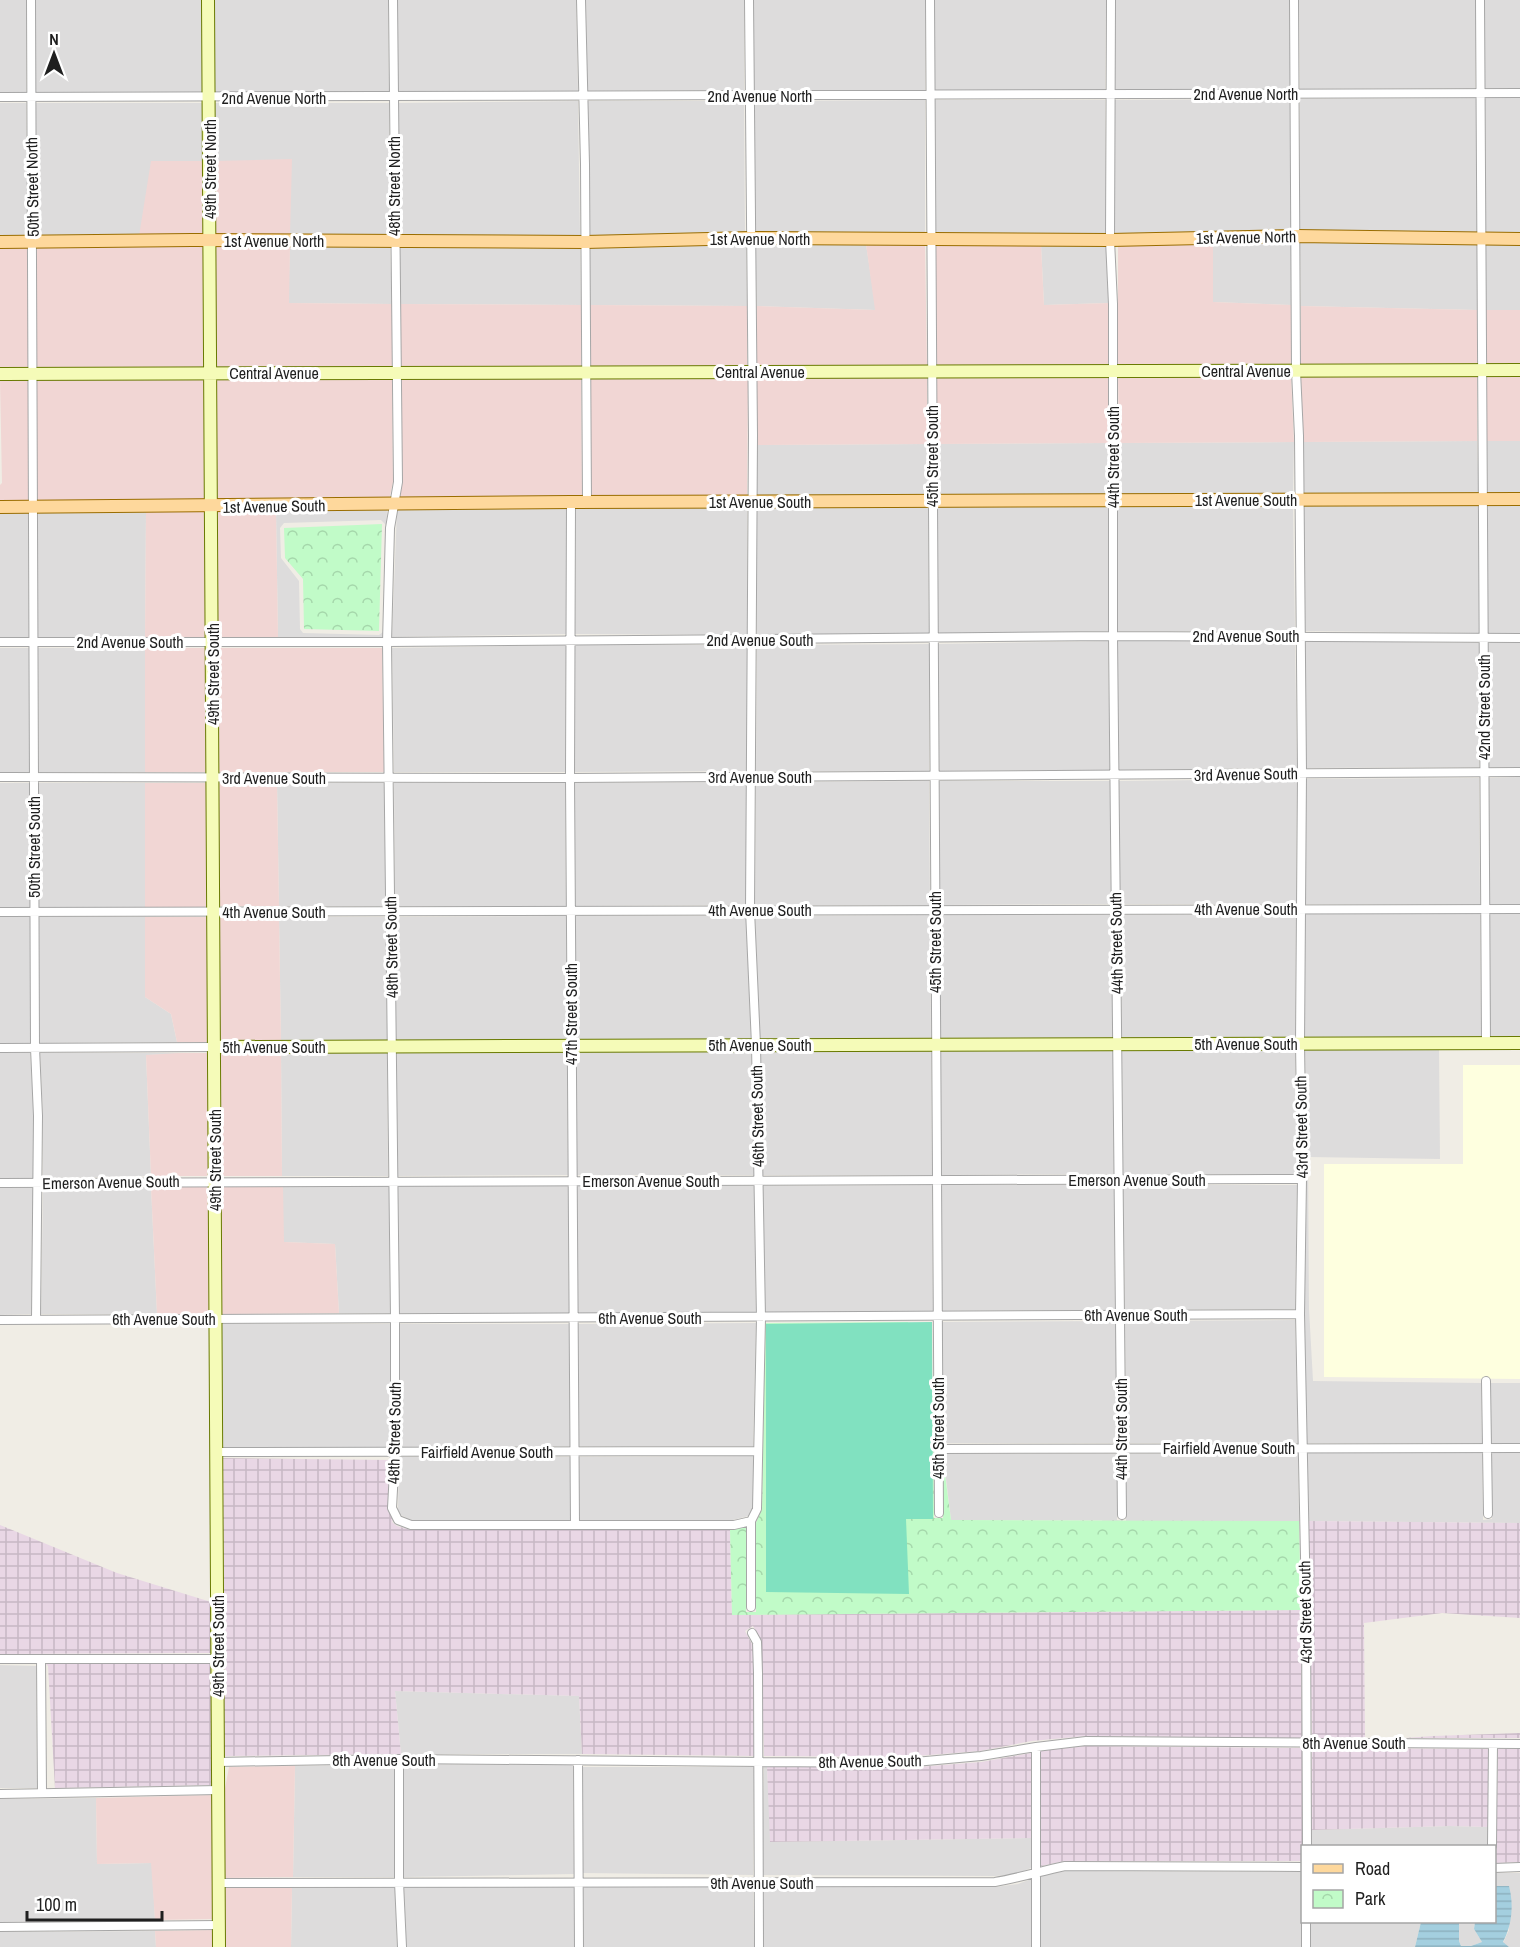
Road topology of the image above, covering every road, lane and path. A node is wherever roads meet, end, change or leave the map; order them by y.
1 (31, 0) edge
2 (208, 0) edge
3 (393, 0) edge
4 (581, 0) edge
5 (749, 0) edge
6 (930, 0) edge
7 (1111, 0) edge
8 (1294, 0) edge
9 (1480, 0) edge
10 (1480, 93) junction
11 (1520, 93) edge
12 (1295, 94) junction
13 (930, 95) junction
14 (1110, 95) junction
15 (583, 96) junction
16 (749, 96) junction
17 (0, 97) edge
18 (30, 98) junction
19 (209, 98) junction
20 (394, 98) junction
21 (1296, 236) junction
22 (750, 238) junction
23 (1481, 239) junction
24 (1520, 239) edge
25 (210, 240) junction
26 (930, 240) junction
27 (1110, 240) junction
28 (32, 241) junction
29 (394, 241) junction
30 (0, 242) edge
31 (585, 242) junction
32 (1520, 370) edge
33 (1113, 371) junction
34 (1296, 371) junction
35 (1482, 371) junction
36 (585, 372) junction
37 (752, 372) junction
38 (932, 372) junction
39 (397, 373) junction
40 (32, 374) junction
41 (211, 374) junction
42 (0, 375) edge
43 (1484, 499) junction
44 (1298, 500) junction
45 (1520, 500) edge
46 (933, 501) junction
47 (1113, 501) junction
48 (571, 502) junction
49 (587, 502) junction
50 (752, 502) junction
51 (393, 505) junction
52 (0, 507) edge
53 (212, 507) junction
54 (33, 508) junction
55 (1113, 636) junction
56 (1299, 636) junction
57 (1483, 638) junction
58 (1520, 638) edge
59 (571, 639) junction
60 (933, 639) junction
61 (752, 640) junction
62 (0, 642) edge
63 (33, 642) junction
64 (213, 642) junction
65 (387, 642) junction
66 (1484, 772) junction
67 (1520, 772) edge
68 (1302, 773) junction
69 (1114, 775) junction
70 (751, 776) junction
71 (934, 776) junction
72 (0, 777) edge
73 (34, 777) junction
74 (213, 778) junction
75 (389, 778) junction
76 (570, 778) junction
77 (1301, 909) junction
78 (1485, 909) junction
79 (1520, 909) edge
80 (750, 910) junction
81 (935, 910) junction
82 (1116, 910) junction
83 (390, 911) junction
84 (571, 911) junction
85 (0, 912) edge
86 (34, 912) junction
87 (214, 912) junction
88 (1520, 1042) edge
89 (1300, 1043) junction
90 (1486, 1043) junction
91 (1117, 1044) junction
92 (756, 1045) junction
93 (936, 1045) junction
94 (572, 1046) junction
95 (215, 1047) junction
96 (392, 1047) junction
97 (0, 1048) edge
98 (35, 1048) junction
99 (1302, 1179) junction
100 (759, 1180) junction
101 (937, 1180) junction
102 (1119, 1180) junction
103 (215, 1181) junction
104 (393, 1181) junction
105 (572, 1181) junction
106 (0, 1183) edge
107 (38, 1183) junction
108 (1300, 1314) junction
109 (938, 1316) junction
110 (1120, 1316) junction
111 (394, 1318) junction
112 (573, 1318) junction
113 (760, 1318) junction
114 (36, 1319) junction
115 (216, 1319) junction
116 (0, 1320) edge
117 (1486, 1381) dead end
118 (1122, 1448) junction
119 (1302, 1448) junction
120 (1487, 1448) junction
121 (1520, 1448) edge
122 (938, 1449) junction
123 (574, 1451) junction
124 (757, 1451) junction
125 (217, 1452) junction
126 (394, 1452) junction
127 (939, 1513) dead end
128 (1122, 1515) dead end
129 (1488, 1515) dead end
130 (751, 1521) junction
131 (575, 1525) junction
132 (751, 1607) dead end
133 (752, 1633) dead end
134 (0, 1659) edge
135 (41, 1659) junction
136 (218, 1659) junction
137 (1307, 1743) junction
138 (1493, 1744) junction
139 (1520, 1744) edge
140 (1036, 1747) junction
141 (399, 1759) junction
142 (578, 1760) junction
143 (759, 1761) junction
144 (218, 1762) junction
145 (219, 1790) junction
146 (42, 1793) junction
147 (0, 1794) edge
148 (1307, 1845) edge
149 (1492, 1845) edge
150 (1301, 1867) edge
151 (1496, 1868) edge
152 (1520, 1868) edge
153 (1036, 1872) junction
154 (580, 1881) junction
155 (399, 1882) junction
156 (219, 1883) junction
157 (760, 1883) junction
158 (1306, 1923) edge
159 (219, 1925) junction
160 (0, 1927) edge
161 (219, 1947) edge
162 (402, 1947) edge
163 (579, 1947) edge
164 (759, 1947) edge
165 (1035, 1947) edge
166 (1306, 1947) edge

1 - 18 street, 50th Street North
2 - 19 main road, 49th Street North
3 - 20 street, 48th Street North
4 - 15 street
5 - 16 street, 46th Street South
6 - 13 street, 45th Street South
7 - 14 street, 44th Street South
8 - 12 street, 43rd Street South
9 - 10 street, 42nd Street South
10 - 11 street, 2nd Avenue North
10 - 12 street, 2nd Avenue North
10 - 23 street, 42nd Street South
12 - 14 street, 2nd Avenue North
12 - 21 street, 43rd Street South
13 - 14 street, 2nd Avenue North
13 - 16 street, 2nd Avenue North
13 - 26 street, 45th Street South
14 - 27 street, 44th Street South
15 - 16 street, 2nd Avenue North
15 - 20 street, 2nd Avenue North
15 - 31 street
16 - 22 street, 46th Street South
17 - 18 street, 2nd Avenue North
18 - 19 street, 2nd Avenue North
18 - 28 street, 50th Street North
19 - 20 street, 2nd Avenue North
19 - 25 main road, 49th Street North
20 - 29 street, 48th Street North
21 - 23 main road, 1st Avenue North
21 - 27 main road, 1st Avenue North
21 - 34 street, 43rd Street South
22 - 26 main road, 1st Avenue North
22 - 31 main road, 1st Avenue North
22 - 37 street, 46th Street South
23 - 24 main road, 1st Avenue North
23 - 35 street, 42nd Street South
25 - 28 main road, 1st Avenue North
25 - 29 main road, 1st Avenue North
25 - 41 main road, 49th Street North
26 - 27 main road, 1st Avenue North
26 - 38 street, 45th Street South
27 - 33 street, 44th Street South
28 - 30 main road, 1st Avenue North
28 - 40 street, 50th Street North
29 - 31 main road, 1st Avenue North
29 - 39 street, 48th Street North
31 - 36 street
32 - 35 main road, Central Avenue
33 - 34 main road, Central Avenue
33 - 38 main road, Central Avenue
33 - 47 street, 44th Street South
34 - 35 main road, Central Avenue
34 - 44 street, 43rd Street South
35 - 43 street, 42nd Street South
36 - 37 main road, Central Avenue
36 - 39 main road, Central Avenue
36 - 49 street
37 - 38 main road, Central Avenue
37 - 50 street, 46th Street South
38 - 46 street, 45th Street South
39 - 41 main road, Central Avenue
39 - 51 street, 48th Street South
40 - 41 main road, Central Avenue
40 - 42 main road, Central Avenue
40 - 54 street, 50th Street South
41 - 53 main road, 49th Street South
43 - 44 main road, 1st Avenue South
43 - 45 main road, 1st Avenue South
43 - 57 street, 42nd Street South
44 - 47 main road, 1st Avenue South
44 - 56 street, 43rd Street South
46 - 47 main road, 1st Avenue South
46 - 50 main road, 1st Avenue South
46 - 60 street, 45th Street South
47 - 55 street, 44th Street South
48 - 49 main road, 1st Avenue South
48 - 51 main road, 1st Avenue South
48 - 59 street, 47th Street South
49 - 50 main road, 1st Avenue South
50 - 61 street, 46th Street South
51 - 53 main road, 1st Avenue South
51 - 65 street, 48th Street South
52 - 54 main road, 1st Avenue South
53 - 54 main road, 1st Avenue South
53 - 64 main road, 49th Street South
54 - 63 street, 50th Street South
55 - 56 street, 2nd Avenue South
55 - 60 street, 2nd Avenue South
55 - 69 street, 44th Street South
56 - 57 street, 2nd Avenue South
56 - 68 street, 43rd Street South
57 - 58 street, 2nd Avenue South
57 - 66 street, 42nd Street South
59 - 61 street, 2nd Avenue South
59 - 65 street, 2nd Avenue South
59 - 76 street, 47th Street South
60 - 61 street, 2nd Avenue South
60 - 71 street, 45th Street South
61 - 70 street, 46th Street South
62 - 63 street, 2nd Avenue South
63 - 64 street, 2nd Avenue South
63 - 73 street, 50th Street South
64 - 65 street, 2nd Avenue South
64 - 74 main road, 49th Street South
65 - 75 street, 48th Street South
66 - 67 street, 3rd Avenue South
66 - 68 street, 3rd Avenue South
66 - 78 street, 42nd Street South
68 - 69 street, 3rd Avenue South
68 - 77 street, 43rd Street South
69 - 71 street, 3rd Avenue South
69 - 82 street, 44th Street South
70 - 71 street, 3rd Avenue South
70 - 76 street, 3rd Avenue South
70 - 80 street, 46th Street South
71 - 81 street, 45th Street South
72 - 73 street, 3rd Avenue South
73 - 74 street, 3rd Avenue South
73 - 86 street, 50th Street South
74 - 75 street, 3rd Avenue South
74 - 87 main road, 49th Street South
75 - 76 street, 3rd Avenue South
75 - 83 street, 48th Street South
76 - 84 street, 47th Street South
77 - 78 street, 4th Avenue South
77 - 82 street, 4th Avenue South
77 - 89 street, 43rd Street South
78 - 79 street, 4th Avenue South
78 - 90 street, 42nd Street South
80 - 81 street, 4th Avenue South
80 - 84 street, 4th Avenue South
80 - 92 street, 46th Street South
81 - 82 street, 4th Avenue South
81 - 93 street, 45th Street South
82 - 91 street, 44th Street South
83 - 84 street, 4th Avenue South
83 - 87 street, 4th Avenue South
83 - 96 street, 48th Street South
84 - 94 street, 47th Street South
85 - 86 street, 4th Avenue South
86 - 87 street, 4th Avenue South
86 - 98 street, 50th Street South
87 - 95 main road, 49th Street South
88 - 90 main road, 5th Avenue South
89 - 90 main road, 5th Avenue South
89 - 91 main road, 5th Avenue South
89 - 99 street, 43rd Street South
91 - 93 main road, 5th Avenue South
91 - 102 street, 44th Street South
92 - 93 main road, 5th Avenue South
92 - 94 main road, 5th Avenue South
92 - 100 street, 46th Street South
93 - 101 street, 45th Street South
94 - 96 main road, 5th Avenue South
94 - 105 street, 47th Street South
95 - 96 main road, 5th Avenue South
95 - 98 street, 5th Avenue South
95 - 103 main road, 49th Street South
96 - 104 street, 48th Street South
97 - 98 street, 5th Avenue South
98 - 107 street, 50th Street South
99 - 102 street, Emerson Avenue South
99 - 108 street, 43rd Street South
100 - 101 street, Emerson Avenue South
100 - 105 street, Emerson Avenue South
100 - 113 street, 46th Street South
101 - 102 street, Emerson Avenue South
101 - 109 street, 45th Street South
102 - 110 street, 44th Street South
103 - 104 street, Emerson Avenue South
103 - 107 street, Emerson Avenue South
103 - 115 main road, 49th Street South
104 - 105 street, Emerson Avenue South
104 - 111 street, 48th Street South
105 - 112 street, 47th Street South
106 - 107 street, Emerson Avenue South
107 - 114 street, 50th Street South
108 - 110 street, 6th Avenue South
108 - 119 street, 43rd Street South
109 - 110 street, 6th Avenue South
109 - 113 street, 6th Avenue South
109 - 122 street, 45th Street South
110 - 118 street, 44th Street South
111 - 112 street, 6th Avenue South
111 - 115 street, 6th Avenue South
111 - 126 street, 48th Street South
112 - 113 street, 6th Avenue South
112 - 123 street, 47th Street South
113 - 124 street, 46th Street South
114 - 115 street, 6th Avenue South
114 - 116 street, 6th Avenue South
115 - 125 main road, 49th Street South
117 - 120 street
118 - 119 street, Fairfield Avenue South
118 - 122 street, Fairfield Avenue South
118 - 128 street, 44th Street South
119 - 120 street, Fairfield Avenue South
119 - 137 street, 43rd Street South
120 - 121 street, Fairfield Avenue South
120 - 129 street
122 - 127 street, 45th Street South
123 - 124 street, Fairfield Avenue South
123 - 126 street, Fairfield Avenue South
123 - 131 street, 47th Street South
124 - 130 street, 46th Street South
125 - 126 street, Fairfield Avenue South
125 - 136 main road, 49th Street South
126 - 131 street, 48th Street South
130 - 131 street
130 - 132 street, 46th Street South
133 - 143 street
134 - 135 street
135 - 136 street
135 - 146 street
136 - 144 main road, 49th Street South
137 - 138 street, 8th Avenue South
137 - 140 street, 8th Avenue South
137 - 148 street, 43rd Street South
138 - 139 street, 8th Avenue South
138 - 149 street
140 - 143 street, 8th Avenue South
140 - 153 street
141 - 142 street, 8th Avenue South
141 - 144 street, 8th Avenue South
141 - 155 street
142 - 143 street, 8th Avenue South
142 - 154 street
143 - 157 street
144 - 145 main road, 49th Street South
145 - 146 street
145 - 156 main road, 49th Street South
146 - 147 street
150 - 153 street, 9th Avenue South
151 - 152 street
153 - 157 street, 9th Avenue South
153 - 165 street
154 - 155 street, 9th Avenue South
154 - 157 street, 9th Avenue South
154 - 163 street
155 - 156 street, 9th Avenue South
155 - 162 street
156 - 159 main road, 49th Street South
157 - 164 street
158 - 166 street
159 - 160 street
159 - 161 main road, 49th Street South

